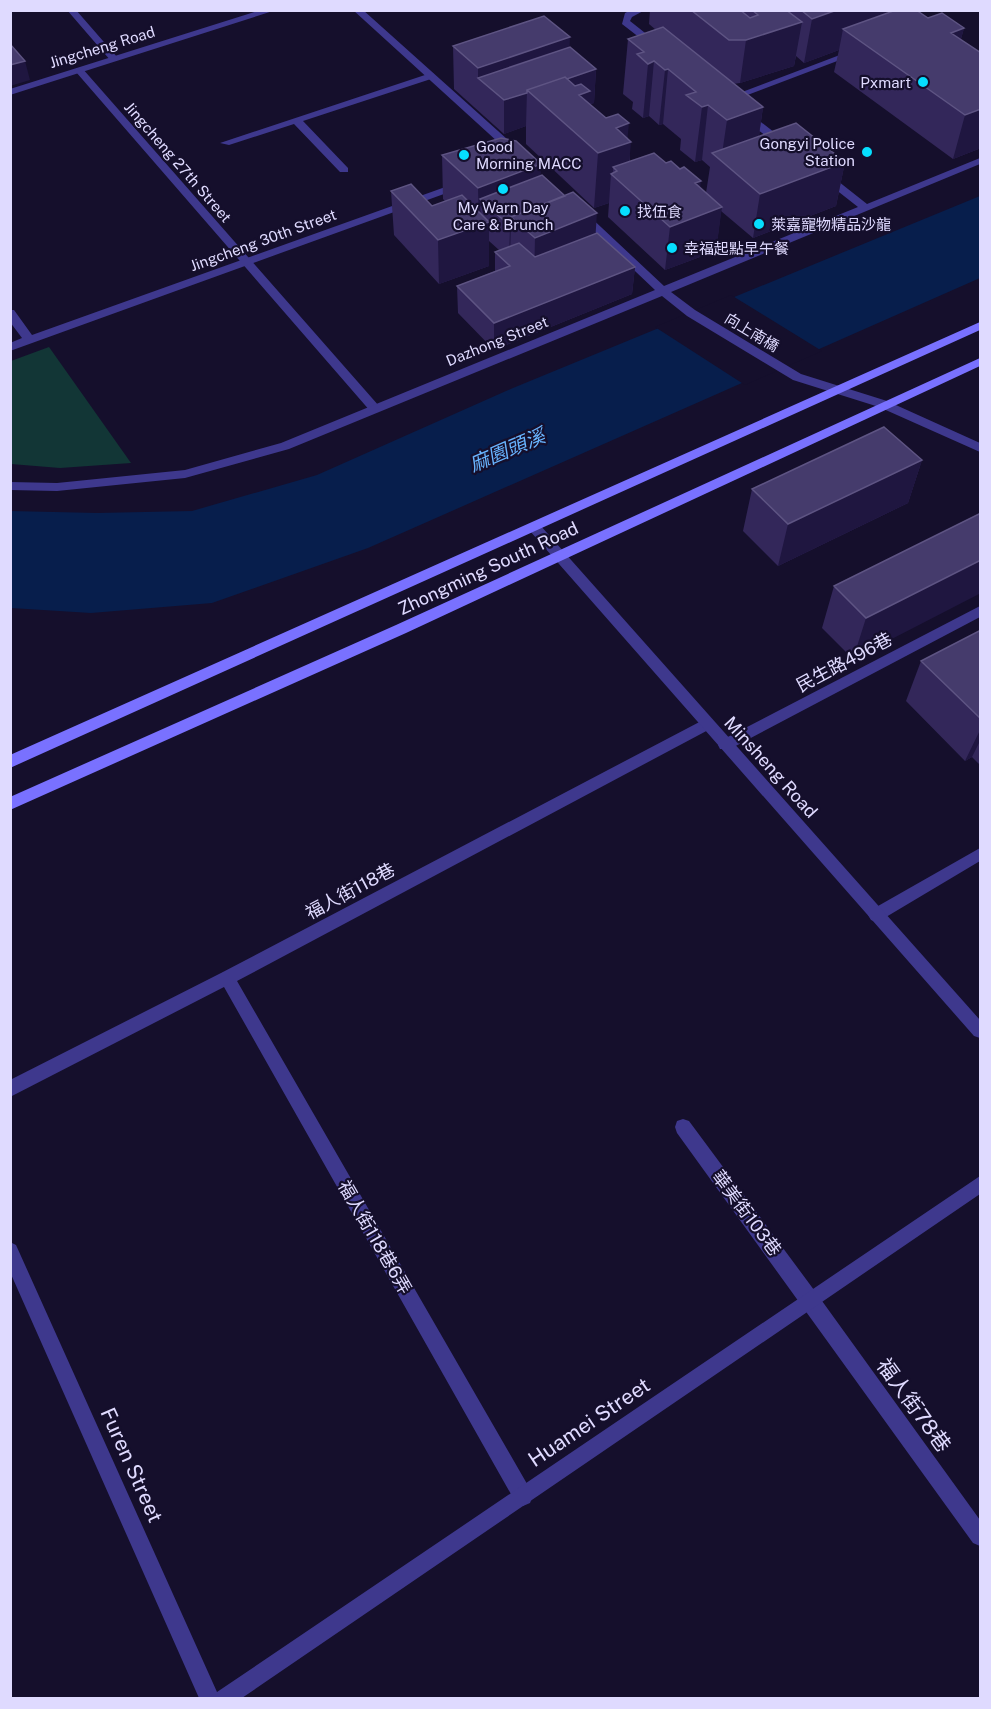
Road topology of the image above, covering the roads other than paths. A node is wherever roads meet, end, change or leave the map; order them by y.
1 (71, 10) edge
2 (272, 10) edge
3 (357, 10) edge
4 (641, 10) edge
5 (868, 48) edge
6 (662, 50) edge
7 (114, 59) junction
8 (79, 70) junction
9 (431, 76) junction
10 (10, 92) edge
11 (717, 93) edge
12 (726, 100) junction
13 (296, 120) junction
14 (225, 143) dead end
15 (791, 150) edge
16 (526, 161) edge
17 (981, 161) edge
18 (344, 170) dead end
19 (819, 172) edge
20 (470, 182) edge
21 (866, 208) junction
22 (577, 210) edge
23 (246, 262) junction
24 (663, 291) junction
25 (10, 313) edge
26 (981, 326) edge
27 (30, 340) junction
28 (10, 348) edge
29 (981, 362) edge
30 (838, 391) junction
31 (883, 405) junction
32 (375, 409) junction
33 (981, 448) edge
34 (10, 486) edge
35 (535, 528) junction
36 (558, 555) junction
37 (981, 611) edge
38 (706, 724) junction
39 (725, 745) junction
40 (10, 762) edge
41 (10, 804) edge
42 (981, 854) edge
43 (876, 915) junction
44 (227, 978) junction
45 (981, 1031) edge
46 (10, 1089) edge
47 (683, 1127) dead end
48 (981, 1184) edge
49 (10, 1251) edge
50 (811, 1300) junction
51 (523, 1496) junction
52 (981, 1536) edge
53 (209, 1698) edge
54 (225, 1698) edge

1 - 7 street
2 - 7 street, Jingcheng Road
3 - 9 street
4 - 6 street
5 - 12 street
7 - 8 street, Jingcheng Road
8 - 10 street, Jingcheng Road
8 - 23 street, Jingcheng 27th Street
9 - 13 street
9 - 16 street
11 - 12 street
12 - 15 street
13 - 14 street
13 - 18 street
17 - 21 street, Dazhong Street
19 - 21 street
20 - 23 street, Jingcheng 30th Street
21 - 24 street, Dazhong Street
22 - 24 street, 向上南橋
23 - 27 street, Jingcheng 30th Street
23 - 32 street, Jingcheng 27th Street
24 - 30 street, 向上南橋
24 - 32 street, Dazhong Street
25 - 27 street
26 - 30 main road, Zhongming South Road
27 - 28 street, Jingcheng 30th Street
29 - 31 main road, Zhongming South Road
30 - 31 street, 向上南橋
30 - 35 main road, Zhongming South Road
31 - 33 street, 向上南橋
31 - 36 main road, Zhongming South Road
32 - 34 street, Dazhong Street
35 - 36 street, Minsheng Road
35 - 40 main road, Zhongming South Road
36 - 38 street, Minsheng Road
36 - 41 main road, Zhongming South Road
37 - 39 street, 民生路496巷
38 - 39 street, Minsheng Road
38 - 44 street, 福人街118巷
39 - 43 street, Minsheng Road
42 - 43 street
43 - 45 street, Minsheng Road
44 - 46 street, 福人街118巷
44 - 51 street, 福人街118巷6弄
47 - 50 street, 華美街103巷
48 - 50 street, Huamei Street
49 - 53 street, Furen Street
50 - 51 street, Huamei Street
50 - 52 street, 福人街78巷
51 - 54 street, Huamei Street

